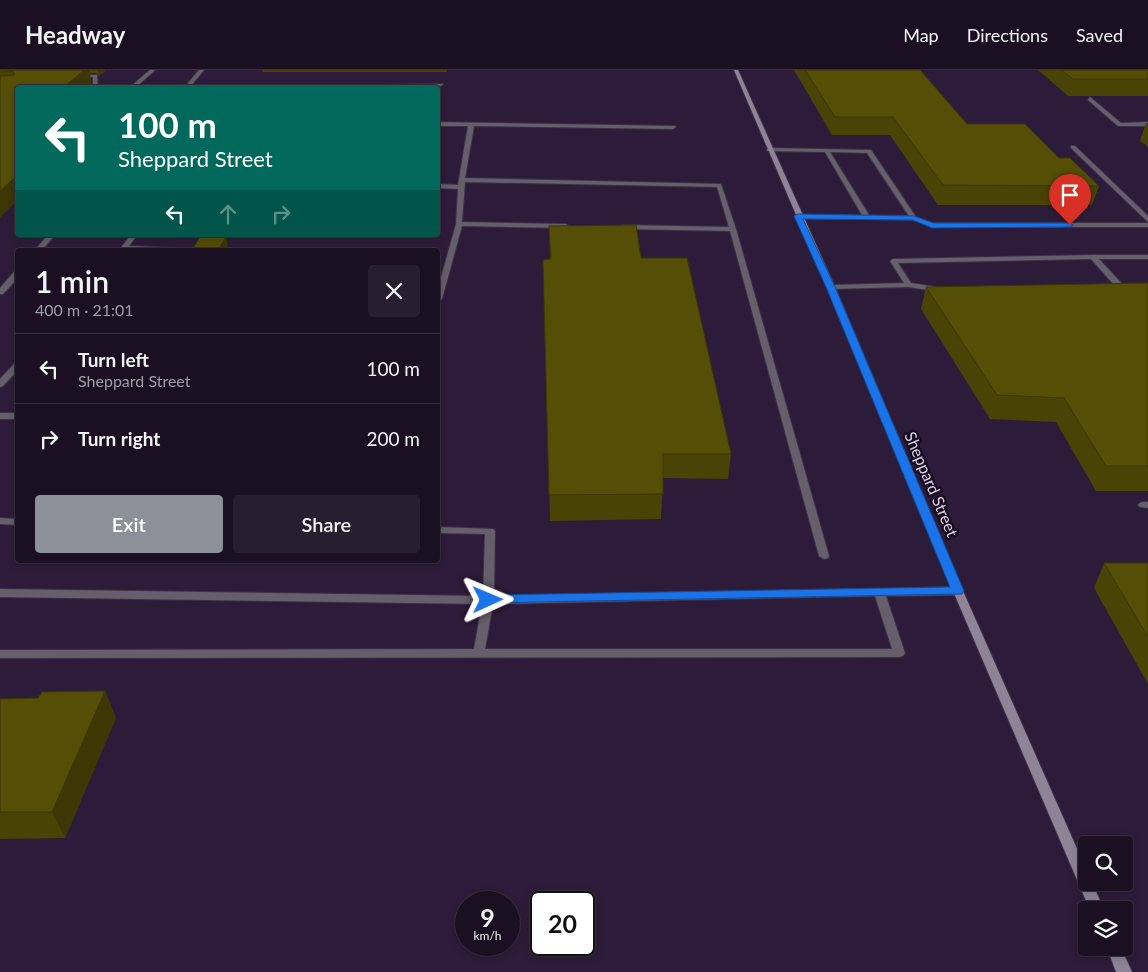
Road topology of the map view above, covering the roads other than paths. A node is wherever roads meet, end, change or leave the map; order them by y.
1 (152, 70) edge
2 (202, 70) edge
3 (736, 70) edge
4 (76, 76) edge
5 (76, 82) edge
6 (96, 85) edge
7 (134, 85) edge
8 (189, 85) edge
9 (1090, 99) edge
10 (440, 124) edge
11 (1148, 124) edge
12 (471, 125) junction
13 (673, 127) dead end
14 (1073, 147) dead end
15 (769, 150) junction
16 (826, 150) junction
17 (462, 184) junction
18 (440, 186) edge
19 (798, 216) junction
20 (866, 216) junction
21 (914, 218) junction
22 (1148, 220) edge
23 (460, 224) junction
24 (1148, 224) edge
25 (576, 226) edge
26 (616, 227) edge
27 (733, 229) junction
28 (50, 237) edge
29 (132, 237) edge
30 (40, 248) edge
31 (123, 248) edge
32 (1148, 257) edge
33 (1094, 258) junction
34 (15, 276) edge
35 (440, 281) edge
36 (908, 285) junction
37 (831, 287) junction
38 (1102, 288) edge
39 (949, 290) edge
40 (0, 292) edge
41 (15, 368) edge
42 (0, 384) edge
43 (0, 416) edge
44 (15, 416) edge
45 (0, 521) edge
46 (15, 522) edge
47 (440, 530) edge
48 (824, 556) dead end
49 (958, 591) junction
50 (0, 593) edge
51 (880, 594) junction
52 (488, 600) junction
53 (479, 653) junction
54 (0, 654) edge
55 (1093, 901) edge
56 (1117, 956) edge
57 (1124, 972) edge

1 - 7 street
2 - 8 street
3 - 15 street, Sheppard Street
4 - 6 street
5 - 6 street
9 - 11 street
10 - 12 street
12 - 13 street
12 - 17 street
14 - 22 street
15 - 16 street
15 - 19 street, Sheppard Street
16 - 20 street
16 - 21 street
17 - 18 street
17 - 23 street
17 - 27 street
19 - 20 street
19 - 37 street, Sheppard Street
20 - 21 street
21 - 24 street
23 - 25 street
23 - 35 street
26 - 27 street
27 - 48 street
28 - 30 street
29 - 31 street
32 - 33 street
33 - 36 street
33 - 38 street
34 - 40 street
36 - 37 street
36 - 39 street
37 - 49 street, Sheppard Street
41 - 42 street
43 - 44 street
45 - 46 street
47 - 52 street
49 - 51 street
49 - 55 street, Sheppard Street
50 - 52 street
51 - 52 street
51 - 53 street
52 - 53 street
53 - 54 street
56 - 57 street

